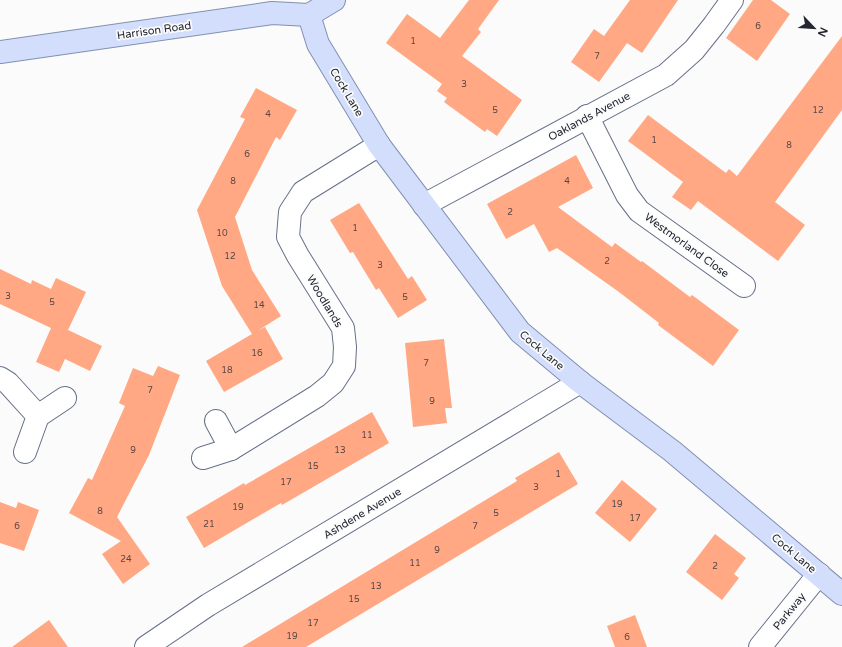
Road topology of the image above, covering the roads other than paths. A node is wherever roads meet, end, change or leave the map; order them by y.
1 (334, 0) edge
2 (732, 0) edge
3 (309, 15) junction
4 (0, 52) edge
5 (587, 116) junction
6 (379, 145) junction
7 (424, 205) junction
8 (744, 286) dead end
9 (0, 378) edge
10 (580, 382) junction
11 (65, 398) dead end
12 (38, 416) junction
13 (216, 421) dead end
14 (230, 449) junction
15 (25, 452) dead end
16 (203, 458) dead end
17 (819, 574) junction
18 (842, 594) edge
19 (146, 647) edge
20 (760, 647) edge

1 - 3 main road
2 - 5 street, Oaklands Avenue
3 - 4 main road, Harrison Road
3 - 6 main road, Cock Lane
5 - 7 street, Oaklands Avenue
5 - 8 street, Westmorland Close
6 - 7 main road, Cock Lane
6 - 14 street, Woodlands
7 - 10 main road, Cock Lane
9 - 12 street
10 - 17 main road, Cock Lane
10 - 19 street, Ashdene Avenue
11 - 12 street
12 - 15 street
13 - 14 street
14 - 16 street, Woodlands
17 - 18 main road, Cock Lane
17 - 20 street, Parkway

